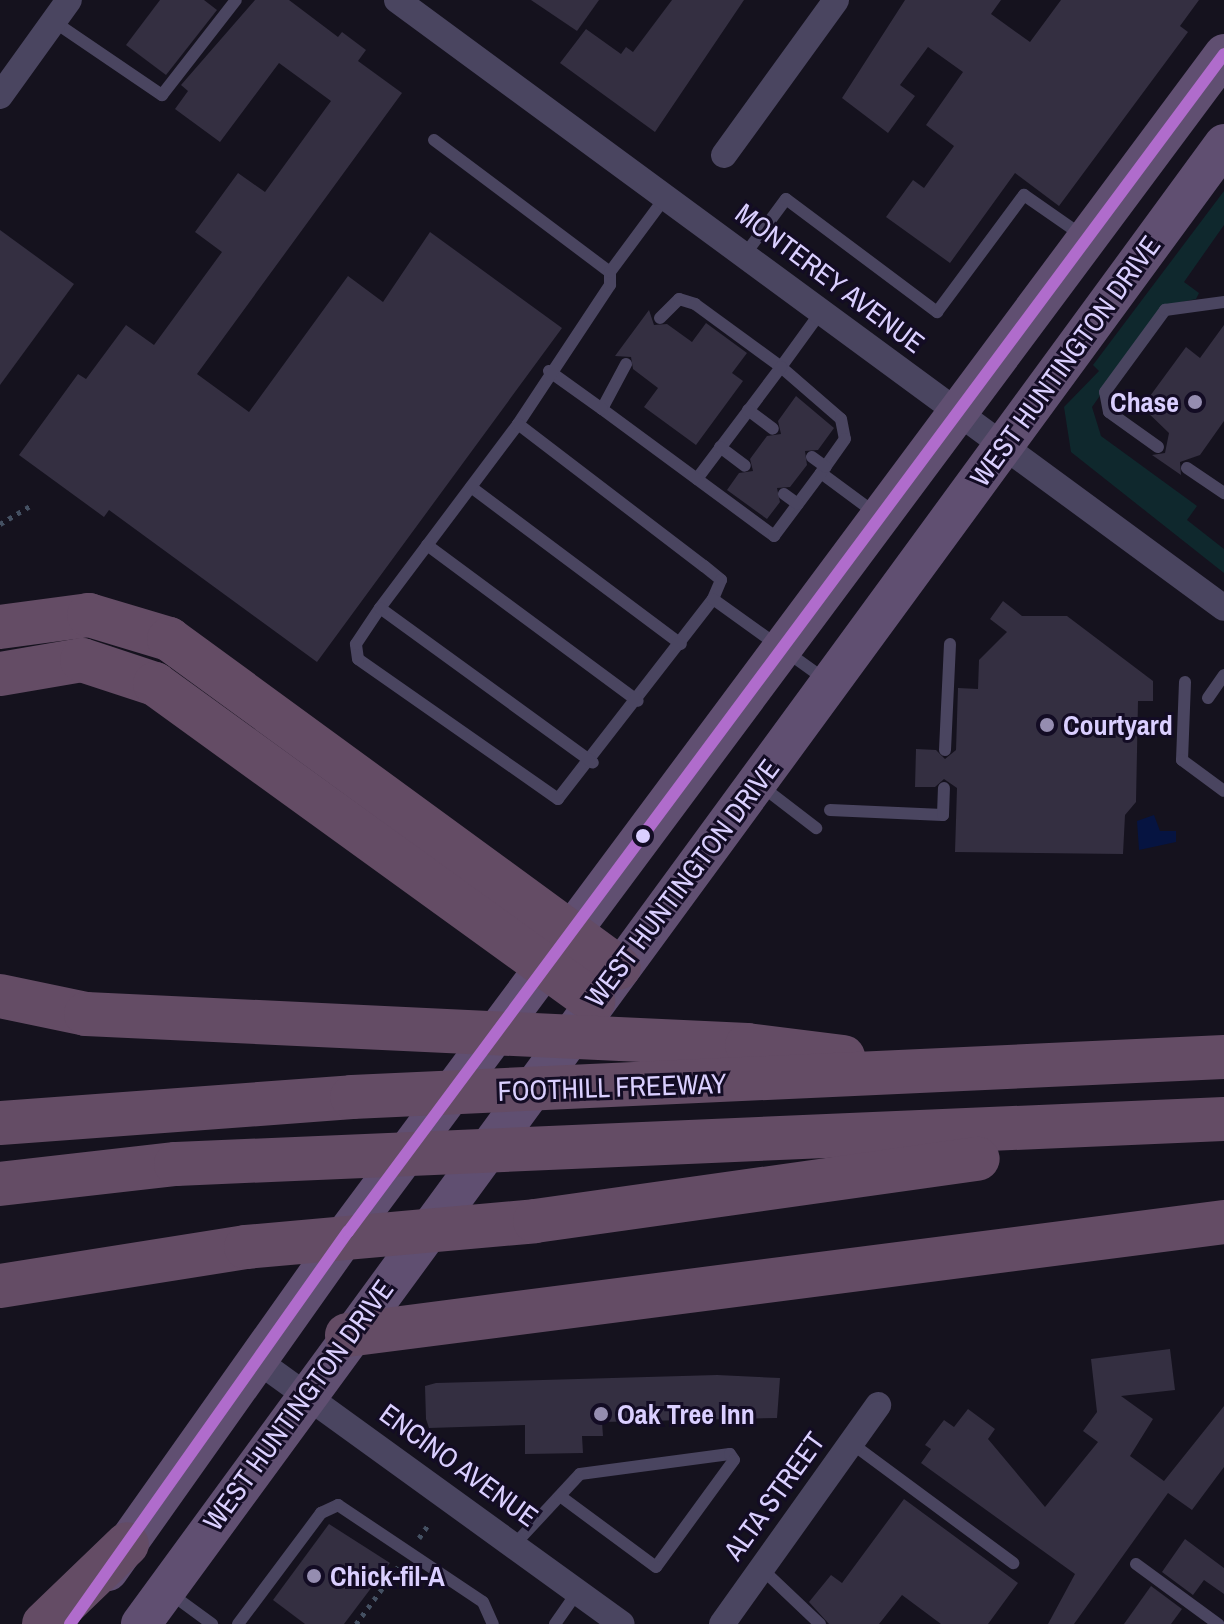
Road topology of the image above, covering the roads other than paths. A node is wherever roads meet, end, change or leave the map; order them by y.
1 (69, 0) edge
2 (236, 0) edge
3 (397, 0) edge
4 (836, 0) edge
5 (53, 21) junction
6 (1224, 54) edge
7 (0, 96) edge
8 (434, 140) dead end
9 (1224, 144) edge
10 (724, 155) dead end
11 (667, 195) junction
12 (1087, 239) junction
13 (746, 253) junction
14 (610, 272) junction
15 (1224, 302) edge
16 (823, 308) junction
17 (660, 318) dead end
18 (626, 364) dead end
19 (781, 367) junction
20 (549, 371) junction
21 (602, 409) junction
22 (748, 410) junction
23 (958, 414) junction
24 (518, 424) junction
25 (773, 429) dead end
26 (1005, 441) junction
27 (720, 447) junction
28 (1158, 447) dead end
29 (812, 457) dead end
30 (745, 466) dead end
31 (1187, 468) dead end
32 (824, 470) junction
33 (697, 479) junction
34 (471, 487) junction
35 (1224, 493) edge
36 (784, 494) dead end
37 (798, 504) junction
38 (881, 518) junction
39 (427, 545) junction
40 (713, 599) junction
41 (380, 608) junction
42 (1224, 608) edge
43 (0, 627) edge
44 (681, 644) junction
45 (950, 644) dead end
46 (784, 649) junction
47 (0, 674) edge
48 (1224, 675) edge
49 (830, 682) junction
50 (1185, 682) dead end
51 (1208, 698) dead end
52 (638, 701) junction
53 (945, 750) dead end
54 (593, 763) junction
55 (757, 783) junction
56 (944, 788) dead end
57 (1224, 791) edge
58 (830, 810) dead end
59 (816, 828) dead end
60 (561, 952) junction
61 (606, 985) junction
62 (0, 996) edge
63 (1224, 1057) edge
64 (964, 1072) junction
65 (1224, 1096) edge
66 (1224, 1119) edge
67 (0, 1123) edge
68 (1224, 1146) edge
69 (591, 1148) junction
70 (978, 1159) junction
71 (0, 1160) edge
72 (307, 1161) junction
73 (0, 1184) edge
74 (0, 1209) edge
75 (1224, 1222) edge
76 (0, 1286) edge
77 (347, 1335) junction
78 (257, 1360) junction
79 (305, 1394) junction
80 (878, 1405) dead end
81 (851, 1443) junction
82 (560, 1496) junction
83 (127, 1544) junction
84 (514, 1545) junction
85 (1013, 1563) dead end
86 (1136, 1564) dead end
87 (762, 1569) junction
88 (165, 1590) junction
89 (578, 1591) junction
90 (44, 1624) edge
91 (70, 1624) edge
92 (141, 1624) edge
93 (212, 1624) edge
94 (238, 1624) edge
95 (493, 1624) edge
96 (555, 1624) edge
97 (622, 1624) edge
98 (722, 1624) edge
99 (820, 1624) edge
100 (1218, 1624) edge

1 - 5 street
2 - 5 lane
3 - 11 street, MONTEREY AVENUE
4 - 10 street
5 - 7 street
6 - 12 main road, WEST HUNTINGTON DRIVE
8 - 14 lane
9 - 26 main road, WEST HUNTINGTON DRIVE
11 - 13 street, MONTEREY AVENUE
11 - 14 lane
12 - 13 lane
12 - 23 main road, WEST HUNTINGTON DRIVE
13 - 16 street, MONTEREY AVENUE
14 - 20 lane
15 - 28 lane
16 - 19 lane
16 - 23 street, MONTEREY AVENUE
17 - 19 lane
18 - 21 lane
19 - 22 lane
19 - 32 lane
20 - 21 lane
20 - 24 lane
21 - 33 lane
22 - 25 lane
22 - 27 lane
23 - 26 street, MONTEREY AVENUE
23 - 38 main road, WEST HUNTINGTON DRIVE
24 - 34 lane
24 - 40 lane
26 - 42 street, MONTEREY AVENUE
26 - 49 main road, WEST HUNTINGTON DRIVE
27 - 30 lane
27 - 33 lane
29 - 32 lane
31 - 35 lane
32 - 37 lane
32 - 38 lane
33 - 37 lane
34 - 39 lane
34 - 44 lane
36 - 37 lane
38 - 46 main road, WEST HUNTINGTON DRIVE
39 - 41 lane
39 - 52 lane
40 - 44 lane
40 - 46 lane
41 - 54 lane
41 - 54 lane
43 - 60 highway
44 - 52 lane
45 - 53 lane
46 - 49 lane
46 - 60 main road, WEST HUNTINGTON DRIVE
47 - 60 highway
48 - 51 lane
49 - 55 main road, WEST HUNTINGTON DRIVE
50 - 57 lane
52 - 54 lane
55 - 59 lane
55 - 61 main road, WEST HUNTINGTON DRIVE
56 - 58 lane
60 - 61 highway
60 - 78 main road, WEST HUNTINGTON DRIVE
61 - 77 main road, WEST HUNTINGTON DRIVE
62 - 64 highway
63 - 64 highway, FOOTHILL FREEWAY
64 - 67 highway, FOOTHILL FREEWAY
65 - 69 highway
66 - 69 highway
68 - 70 highway
69 - 70 highway
69 - 72 highway
69 - 72 highway
70 - 76 highway
71 - 72 highway
72 - 73 highway
72 - 74 highway
75 - 77 highway
77 - 79 main road, WEST HUNTINGTON DRIVE
78 - 79 street, ENCINO AVENUE
78 - 83 main road, WEST HUNTINGTON DRIVE
79 - 84 street, ENCINO AVENUE
79 - 88 main road, WEST HUNTINGTON DRIVE
80 - 81 street, ALTA STREET
81 - 85 lane
81 - 87 street, ALTA STREET
82 - 82 lane
82 - 84 lane
83 - 90 highway
83 - 91 main road, WEST HUNTINGTON DRIVE
84 - 89 street, ENCINO AVENUE
86 - 100 lane
87 - 98 street, ALTA STREET
87 - 99 lane
88 - 92 main road, WEST HUNTINGTON DRIVE
88 - 93 lane
89 - 96 lane
89 - 97 street, ENCINO AVENUE
94 - 95 lane

